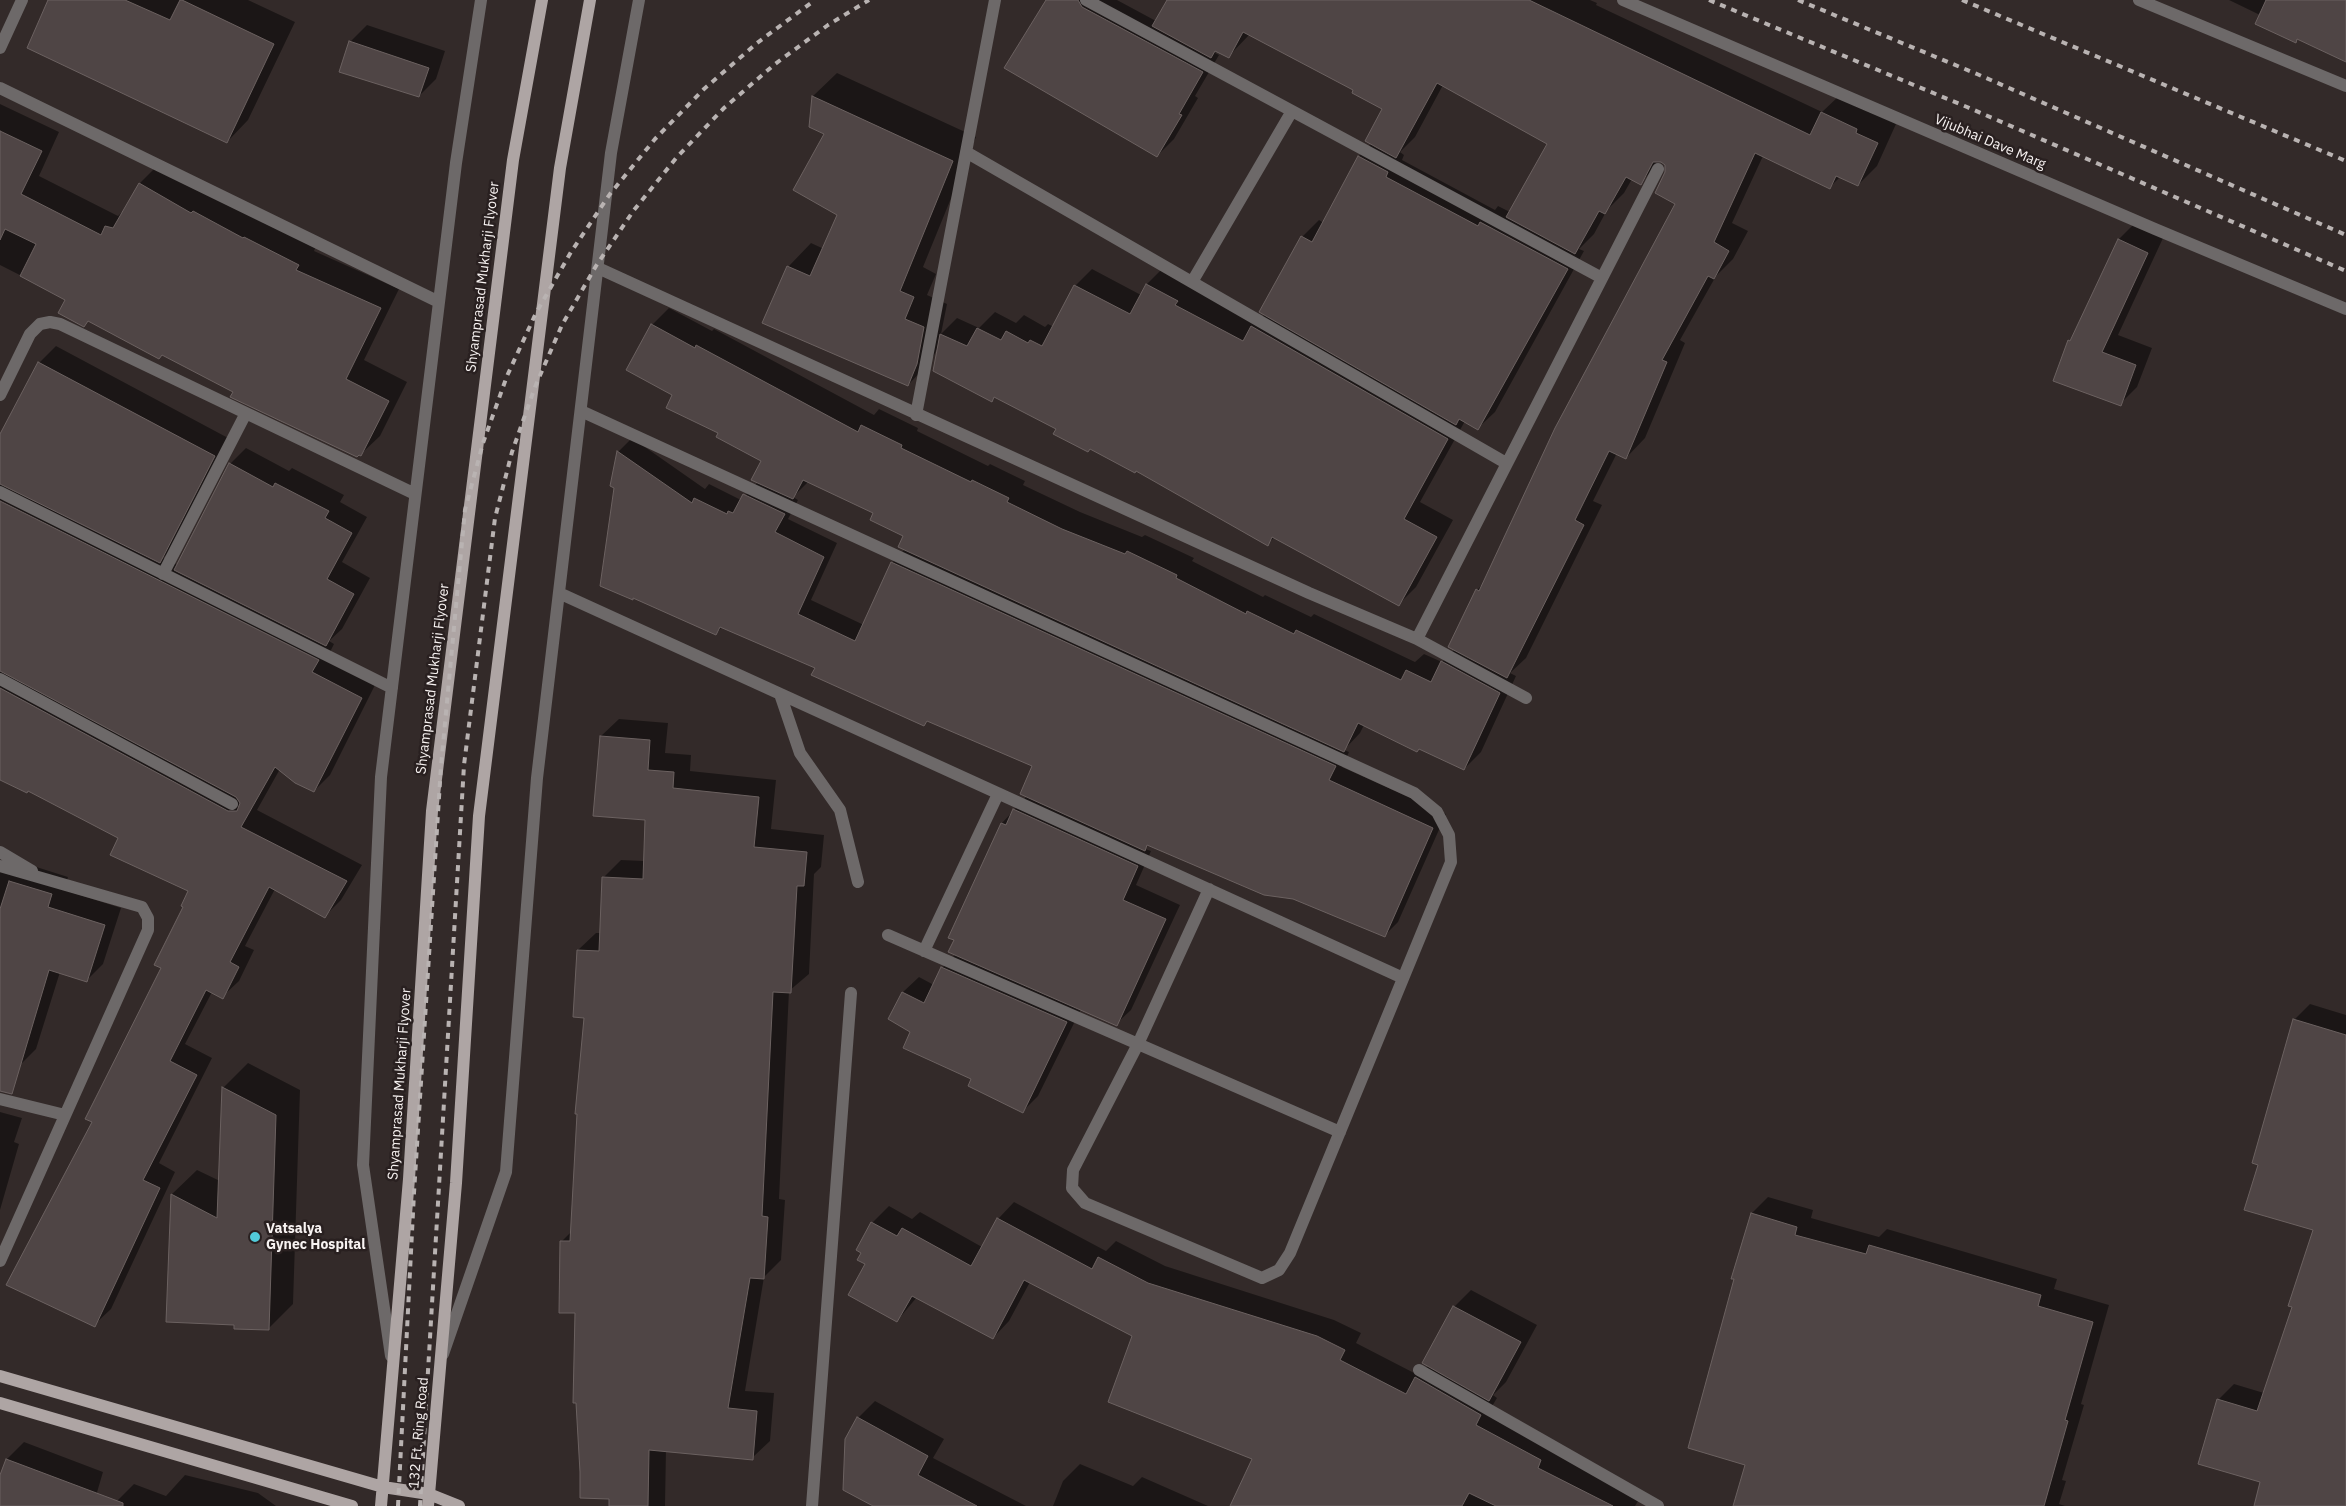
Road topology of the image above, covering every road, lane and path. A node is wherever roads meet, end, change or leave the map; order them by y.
1 (22, 0) edge
2 (481, 0) edge
3 (542, 0) edge
4 (590, 0) edge
5 (638, 0) edge
6 (995, 0) edge
7 (1086, 0) edge
8 (1623, 0) edge
9 (2139, 0) edge
10 (0, 48) edge
11 (2346, 86) edge
12 (0, 88) edge
13 (1292, 111) junction
14 (966, 152) junction
15 (1658, 169) dead end
16 (598, 268) junction
17 (1602, 278) junction
18 (1192, 282) junction
19 (439, 302) junction
20 (2346, 309) edge
21 (0, 395) edge
22 (581, 411) junction
23 (246, 413) junction
24 (916, 415) junction
25 (1506, 463) junction
26 (0, 492) edge
27 (415, 494) junction
28 (163, 574) junction
29 (559, 593) junction
30 (1417, 639) junction
31 (0, 679) edge
32 (392, 688) junction
33 (780, 694) junction
34 (1526, 698) dead end
35 (998, 794) junction
36 (232, 804) dead end
37 (0, 852) edge
38 (0, 866) edge
39 (50, 881) junction
40 (858, 882) dead end
41 (1209, 889) junction
42 (888, 935) dead end
43 (924, 950) junction
44 (1403, 978) junction
45 (851, 993) dead end
46 (1138, 1044) junction
47 (0, 1099) edge
48 (65, 1115) junction
49 (1340, 1132) junction
50 (0, 1261) edge
51 (440, 1363) junction
52 (393, 1366) junction
53 (1419, 1370) dead end
54 (0, 1376) edge
55 (0, 1403) edge
56 (383, 1487) junction
57 (428, 1500) edge
58 (352, 1506) edge
59 (381, 1506) edge
60 (460, 1506) edge
61 (812, 1506) edge
62 (1658, 1506) edge

1 - 10 street
2 - 19 street
3 - 52 main road, Shyamprasad Mukharji Flyover
4 - 51 main road
5 - 16 street
6 - 14 street
7 - 13 street
8 - 20 street, Vijubhai Dave Marg
9 - 11 street
12 - 19 street
13 - 17 street
13 - 18 street
14 - 18 street
14 - 24 street
15 - 17 street
16 - 22 street
16 - 24 street
17 - 25 street
18 - 25 street
19 - 27 street
21 - 23 street
22 - 29 street
22 - 44 street
23 - 27 street
23 - 28 street
24 - 30 street
25 - 30 street
26 - 28 street
27 - 32 street
28 - 32 street
29 - 33 street
29 - 51 street
30 - 34 street
31 - 36 street
32 - 52 street
33 - 35 street
33 - 40 street
35 - 41 street
35 - 43 street
37 - 39 street
38 - 39 street
39 - 48 street
41 - 44 street
41 - 46 street
42 - 43 street
43 - 46 street
44 - 49 street
45 - 61 street
46 - 49 street
46 - 49 street
47 - 48 street
48 - 50 street
51 - 57 main road, 132 Ft. Ring Road
52 - 56 main road
53 - 62 street
54 - 56 main road
55 - 58 main road
56 - 57 main road
56 - 59 main road
57 - 60 main road

